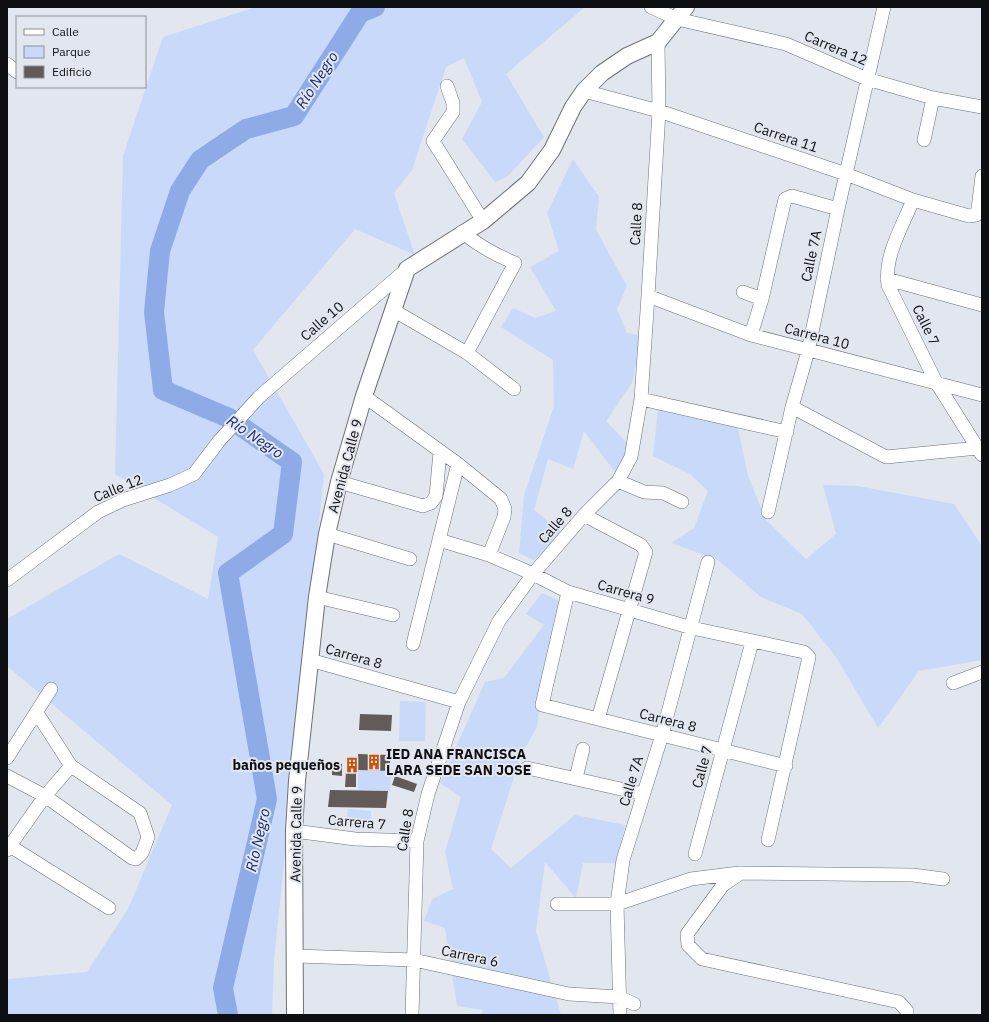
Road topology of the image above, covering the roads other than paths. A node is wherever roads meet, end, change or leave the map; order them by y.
1 (651, 7) edge
2 (884, 7) edge
3 (681, 13) edge
4 (658, 42) junction
5 (7, 64) edge
6 (16, 71) edge
7 (868, 79) junction
8 (447, 86) dead end
9 (584, 91) junction
10 (933, 98) junction
11 (982, 107) edge
12 (659, 111) junction
13 (924, 140) dead end
14 (846, 174) junction
15 (982, 176) edge
16 (913, 200) junction
17 (838, 208) junction
18 (483, 221) junction
19 (462, 232) junction
20 (407, 269) junction
21 (887, 280) junction
22 (743, 292) dead end
23 (648, 296) junction
24 (762, 299) junction
25 (982, 305) edge
26 (393, 310) junction
27 (751, 335) junction
28 (808, 351) junction
29 (467, 353) junction
30 (936, 382) junction
31 (514, 389) dead end
32 (982, 394) edge
33 (364, 396) junction
34 (641, 399) junction
35 (792, 407) junction
36 (787, 432) junction
37 (219, 441) joint
38 (440, 452) junction
39 (980, 452) edge
40 (458, 464) junction
41 (618, 480) junction
42 (339, 482) junction
43 (682, 502) dead end
44 (768, 512) dead end
45 (584, 516) junction
46 (327, 534) junction
47 (439, 540) junction
48 (489, 555) junction
49 (410, 559) dead end
50 (708, 562) dead end
51 (534, 574) junction
52 (7, 580) edge
53 (568, 592) junction
54 (317, 597) junction
55 (628, 610) junction
56 (393, 615) dead end
57 (692, 628) junction
58 (752, 642) junction
59 (413, 644) dead end
60 (310, 660) junction
61 (982, 672) edge
62 (953, 683) dead end
63 (51, 690) dead end
64 (459, 702) junction
65 (37, 713) junction
66 (598, 719) junction
67 (662, 735) junction
68 (583, 749) dead end
69 (723, 750) junction
70 (7, 758) edge
71 (71, 766) junction
72 (786, 766) junction
73 (527, 768) dead end
74 (7, 776) edge
75 (576, 778) junction
76 (643, 794) junction
77 (45, 796) junction
78 (294, 831) junction
79 (768, 840) dead end
80 (417, 842) junction
81 (8, 848) edge
82 (695, 854) dead end
83 (741, 873) junction
84 (943, 879) dead end
85 (557, 904) dead end
86 (617, 904) junction
87 (109, 908) dead end
88 (296, 956) junction
89 (414, 960) junction
90 (619, 997) junction
91 (634, 1004) dead end
92 (907, 1013) edge
93 (296, 1015) edge
94 (412, 1015) edge
95 (620, 1015) edge

1 - 3 street, Carrera 12
2 - 7 street, Calle 7A
3 - 4 street
3 - 7 street, Carrera 12
4 - 9 street
4 - 12 street, Calle 8
5 - 6 street
7 - 10 street, Carrera 12
7 - 14 street, Calle 7A
8 - 18 street
9 - 12 street, Carrera 11
9 - 18 street
10 - 11 street, Carrera 12
10 - 13 street
12 - 14 street, Carrera 11
12 - 23 street, Calle 8
14 - 16 street, Carrera 11
14 - 17 street, Calle 7A
15 - 16 street, Carrera 11
16 - 21 street, Calle 7
17 - 24 street
17 - 28 street, Calle 7A
18 - 19 street
19 - 20 street
19 - 29 street
20 - 26 street, Avenida Calle 9
20 - 37 street, Calle 10
21 - 25 street
21 - 30 street, Calle 7
22 - 24 street
23 - 27 street, Carrera 10
23 - 34 street, Calle 8
24 - 27 street
26 - 29 street
26 - 33 street, Avenida Calle 9
27 - 28 street, Carrera 10
28 - 30 street, Carrera 10
28 - 35 street, Calle 7A
29 - 31 street
30 - 32 street, Carrera 10
30 - 39 street, Calle 7
33 - 38 street
33 - 42 street, Avenida Calle 9
34 - 36 street
34 - 41 street, Calle 8
35 - 36 street, Calle 7A
35 - 39 street
36 - 44 street, Calle 7A
37 - 52 street, Calle 12
38 - 40 street
38 - 42 street
40 - 47 street
40 - 48 street
41 - 43 street
41 - 45 street, Calle 8
42 - 46 street, Avenida Calle 9
45 - 51 street, Calle 8
45 - 55 street
46 - 49 street
46 - 54 street, Avenida Calle 9
47 - 48 street, Carrera 9
47 - 59 street
48 - 51 street, Carrera 9
50 - 57 street, Calle 7A
51 - 53 street, Carrera 9
51 - 64 street, Calle 8
53 - 55 street, Carrera 9
53 - 66 street, Carrera 8
54 - 56 street
54 - 60 street, Avenida Calle 9
55 - 57 street, Carrera 9
55 - 66 street
57 - 58 street, Carrera 9
57 - 67 street, Calle 7A
58 - 69 street, Calle 7
58 - 72 street, Carrera 9
60 - 64 street, Carrera 8
60 - 78 street, Avenida Calle 9
61 - 62 street
63 - 65 street
64 - 80 street, Calle 8
65 - 70 street
65 - 71 street
66 - 67 street, Carrera 8
67 - 69 street, Carrera 8
67 - 76 street, Calle 7A
68 - 75 street
69 - 72 street, Carrera 8
69 - 82 street, Calle 7
71 - 77 street
71 - 77 street
72 - 79 street
73 - 75 street
74 - 77 street
75 - 76 street
76 - 86 street, Calle 7A
77 - 81 street
78 - 80 street, Carrera 7
78 - 88 street, Avenida Calle 9
80 - 89 street, Calle 8
81 - 87 street
83 - 84 street
83 - 86 street
83 - 92 street
85 - 86 street
86 - 90 street, Calle 7A
88 - 89 street, Carrera 6
88 - 93 street, Avenida Calle 9
89 - 90 street, Carrera 6
89 - 94 street, Calle 8
90 - 91 street, Carrera 6
90 - 95 street, Calle 7A

